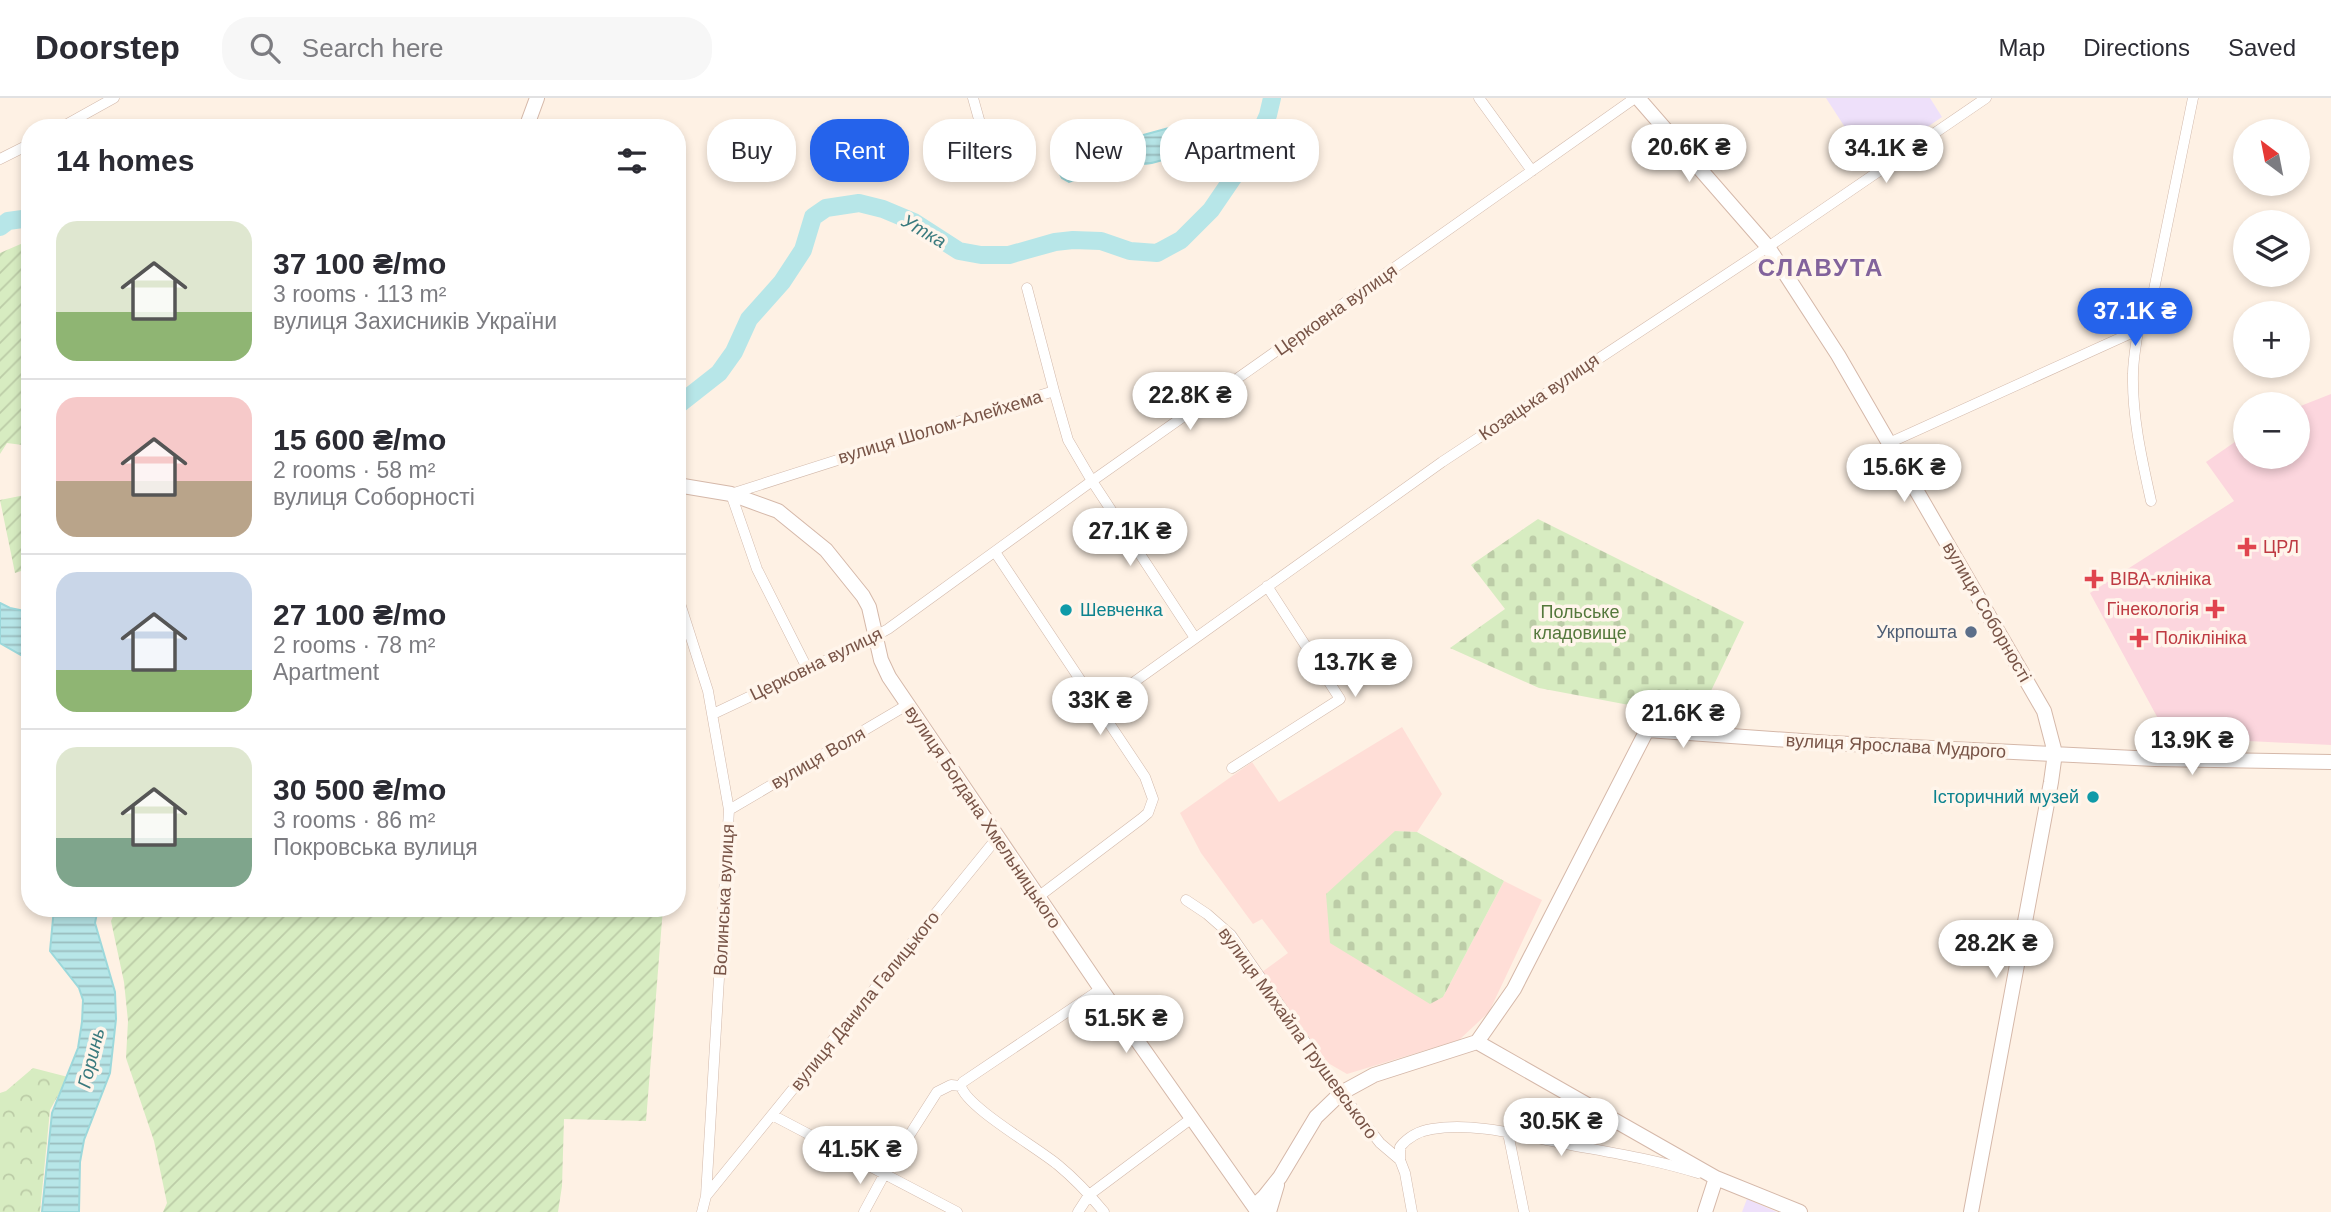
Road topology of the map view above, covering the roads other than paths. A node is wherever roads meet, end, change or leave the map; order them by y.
1 (114, 98) edge
2 (537, 98) edge
3 (973, 98) edge
4 (1479, 98) edge
5 (1637, 98) edge
6 (1986, 98) edge
7 (2193, 98) edge
8 (76, 119) edge
9 (529, 119) edge
10 (979, 119) edge
11 (21, 148) edge
12 (0, 159) edge
13 (1532, 171) junction
14 (1768, 247) junction
15 (1027, 288) dead end
16 (2137, 330) junction
17 (1055, 391) junction
18 (1889, 443) junction
19 (1092, 481) junction
20 (686, 486) edge
21 (731, 494) junction
22 (2151, 501) dead end
23 (995, 552) junction
24 (1268, 586) junction
25 (686, 624) edge
26 (877, 635) junction
27 (1195, 638) junction
28 (808, 670) junction
29 (907, 705) junction
30 (1099, 707) junction
31 (713, 714) junction
32 (2055, 753) junction
33 (2331, 762) edge
34 (1233, 768) dead end
35 (729, 810) junction
36 (997, 838) junction
37 (1038, 897) junction
38 (1186, 900) dead end
39 (1101, 989) junction
40 (1477, 1042) junction
41 (961, 1086) junction
42 (1341, 1093) junction
43 (772, 1115) junction
44 (1192, 1118) junction
45 (1508, 1133) junction
46 (1400, 1160) junction
47 (884, 1175) junction
48 (1280, 1177) junction
49 (1716, 1178) junction
50 (1244, 1191) junction
51 (1089, 1195) junction
52 (706, 1196) junction
53 (1256, 1209) edge
54 (702, 1212) edge
55 (864, 1212) edge
56 (957, 1212) edge
57 (1078, 1212) edge
58 (1104, 1212) edge
59 (1269, 1212) edge
60 (1412, 1212) edge
61 (1524, 1212) edge
62 (1705, 1212) edge
63 (1800, 1212) edge
64 (1971, 1212) edge

1 - 8 street
2 - 9 main road
3 - 10 street
4 - 13 street
5 - 13 street, Церковна вулиця
5 - 14 main road, вулиця Соборності
6 - 14 street, Козацька вулиця
7 - 16 street
11 - 12 street
13 - 19 street, Церковна вулиця
14 - 18 main road, вулиця Соборності
14 - 24 street, Козацька вулиця
15 - 17 street
16 - 18 street
16 - 22 street
17 - 19 street, вулиця Шолом-Алейхема
17 - 21 street, вулиця Шолом-Алейхема
18 - 32 main road, вулиця Соборності
19 - 23 street, Церковна вулиця
19 - 27 street, вулиця Шолом-Алейхема
20 - 21 main road, вулиця Богдана Хмельницького
21 - 26 main road, вулиця Богдана Хмельницького
21 - 28 street
23 - 26 street, Церковна вулиця
23 - 30 street
24 - 27 street, Козацька вулиця
24 - 34 street
25 - 31 street, Волинська вулиця
26 - 28 street, Церковна вулиця
26 - 29 main road, вулиця Богдана Хмельницького
27 - 30 street, Козацька вулиця
28 - 31 street, Церковна вулиця
29 - 35 street, вулиця Воля
29 - 36 main road, вулиця Богдана Хмельницького
30 - 37 street
31 - 35 street, Волинська вулиця
32 - 33 main road, вулиця Ярослава Мудрого
32 - 40 main road, вулиця Ярослава Мудрого
32 - 64 main road, вулиця Соборності
35 - 52 street, Волинська вулиця
36 - 37 main road, вулиця Богдана Хмельницького
36 - 43 street, вулиця Данила Галицького
37 - 39 main road, вулиця Богдана Хмельницького
38 - 42 street, вулиця Михайла Грушевського
39 - 41 street
39 - 44 main road, вулиця Богдана Хмельницького
40 - 42 main road
40 - 49 main road
41 - 47 street
41 - 51 street
42 - 46 street, вулиця Михайла Грушевського
42 - 48 main road
43 - 47 street
43 - 52 street, вулиця Данила Галицького
44 - 50 main road, вулиця Богдана Хмельницького
44 - 51 street
45 - 46 street
45 - 49 street
45 - 61 street
46 - 60 street
47 - 55 street
47 - 56 street
48 - 50 main road
48 - 53 main road
48 - 59 main road
49 - 62 main road
49 - 63 main road
50 - 53 main road, вулиця Богдана Хмельницького
51 - 57 street
51 - 58 street
52 - 54 street, Волинська вулиця

